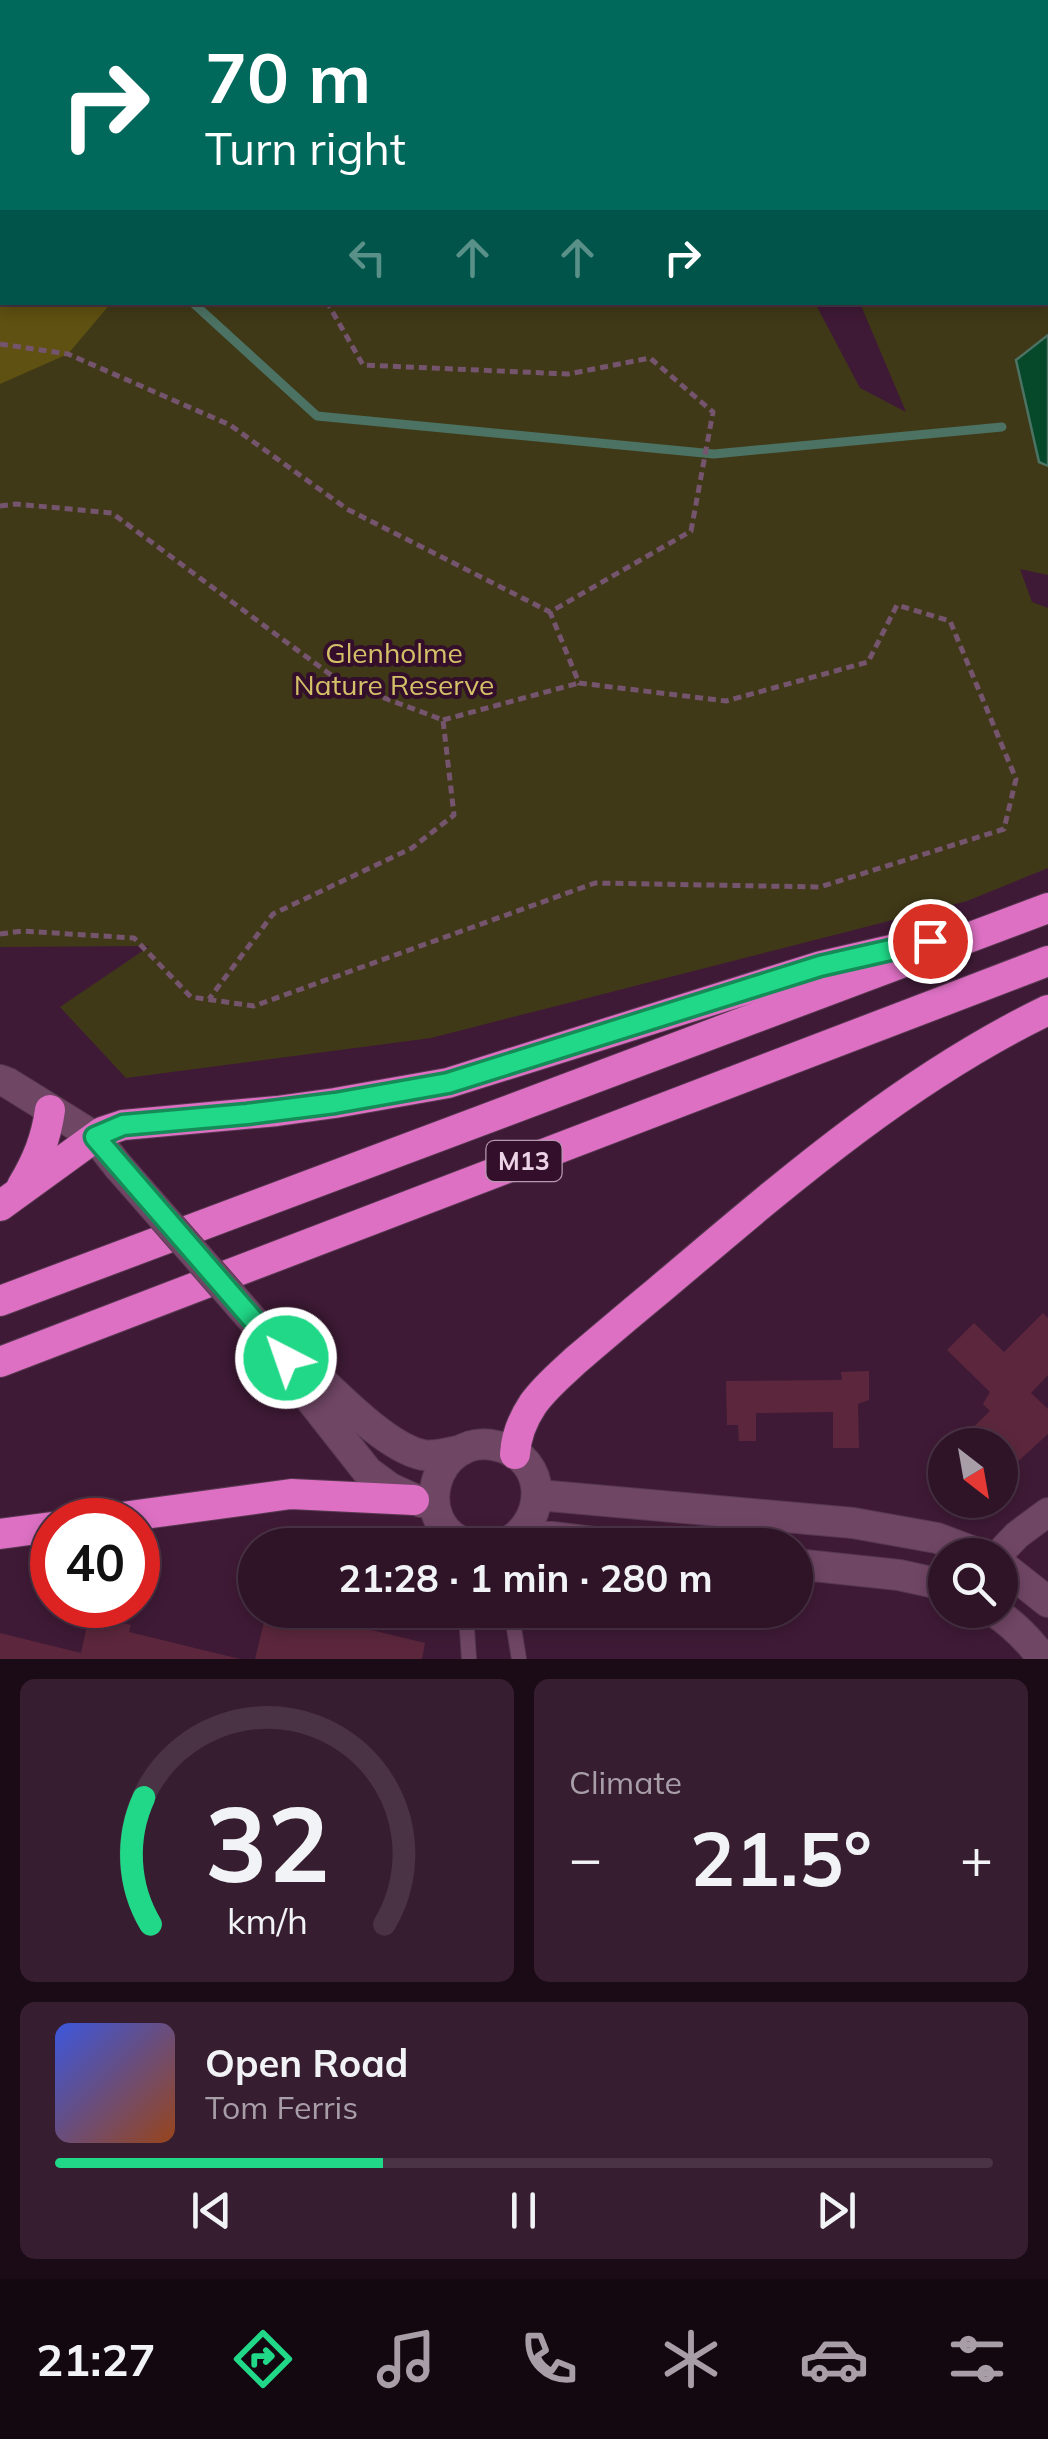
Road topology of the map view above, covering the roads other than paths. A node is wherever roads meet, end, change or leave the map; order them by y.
1 (1048, 908) edge
2 (1004, 924) junction
3 (1048, 961) edge
4 (1048, 1010) edge
5 (0, 1080) edge
6 (50, 1110) junction
7 (95, 1137) junction
8 (9, 1200) edge
9 (0, 1301) edge
10 (286, 1358) junction
11 (0, 1362) edge
12 (462, 1450) junction
13 (515, 1454) junction
14 (538, 1495) junction
15 (424, 1503) junction
16 (160, 1512) edge
17 (1048, 1512) edge
18 (446, 1528) edge
19 (523, 1528) edge
20 (30, 1529) edge
21 (0, 1534) edge
22 (937, 1538) edge
23 (1014, 1538) edge
24 (813, 1566) edge
25 (1018, 1578) edge
26 (928, 1581) edge
27 (1048, 1602) edge
28 (467, 1628) edge
29 (514, 1628) edge
30 (1013, 1628) edge
31 (1033, 1655) edge
32 (469, 1659) edge
33 (519, 1659) edge

1 - 2 highway, M13
2 - 7 highway
2 - 9 highway, M13
3 - 11 highway, M13
4 - 13 highway
5 - 6 street
6 - 7 street
6 - 8 highway
7 - 8 highway
7 - 10 street, bridge
10 - 12 street
10 - 15 street
12 - 13 street
12 - 15 street
13 - 14 street
14 - 19 street
14 - 22 street
15 - 16 highway
15 - 18 street
17 - 23 street
20 - 21 highway
24 - 26 street
25 - 27 street
28 - 32 lane
29 - 33 lane
30 - 31 street

